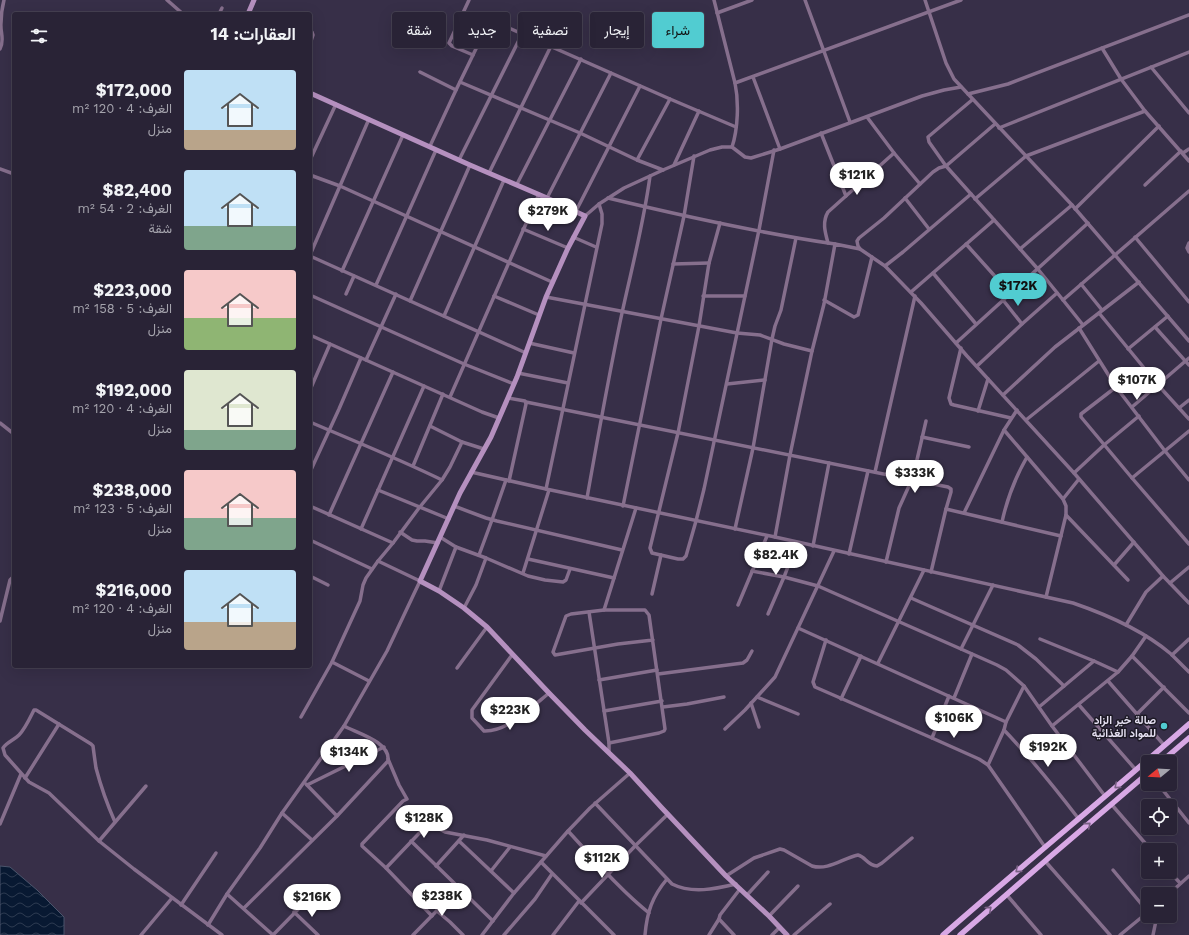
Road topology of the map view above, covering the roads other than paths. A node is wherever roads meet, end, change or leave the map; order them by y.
1 (4, 0) edge
2 (167, 0) edge
3 (254, 0) edge
4 (469, 0) edge
5 (714, 0) edge
6 (752, 0) edge
7 (805, 0) edge
8 (925, 0) edge
9 (961, 0) edge
10 (222, 8) dead end
11 (181, 12) edge
12 (220, 12) edge
13 (249, 12) edge
14 (929, 12) junction
15 (717, 13) junction
16 (1189, 15) edge
17 (0, 25) edge
18 (518, 32) edge
19 (518, 42) edge
20 (550, 48) edge
21 (555, 48) edge
22 (1102, 48) junction
23 (0, 49) edge
24 (824, 51) junction
25 (1189, 52) edge
26 (473, 55) junction
27 (581, 60) junction
28 (1151, 68) junction
29 (420, 72) dead end
30 (611, 73) junction
31 (753, 77) junction
32 (1121, 79) junction
33 (460, 82) junction
34 (736, 83) junction
35 (640, 86) junction
36 (961, 87) junction
37 (456, 90) junction
38 (312, 94) edge
39 (968, 94) junction
40 (490, 95) junction
41 (670, 99) junction
42 (972, 100) junction
43 (336, 104) junction
44 (520, 108) junction
45 (699, 111) junction
46 (1145, 111) junction
47 (1189, 113) edge
48 (866, 117) junction
49 (369, 119) junction
50 (549, 121) junction
51 (850, 122) junction
52 (996, 124) junction
53 (1158, 126) junction
54 (736, 127) junction
55 (999, 128) junction
56 (580, 133) junction
57 (821, 133) junction
58 (403, 135) junction
59 (430, 146) junction
60 (732, 147) junction
61 (609, 148) junction
62 (780, 148) junction
63 (1189, 149) edge
64 (436, 150) junction
65 (774, 150) junction
66 (1182, 152) junction
67 (894, 153) junction
68 (312, 156) edge
69 (694, 156) junction
70 (1026, 156) junction
71 (459, 160) junction
72 (636, 160) junction
73 (1189, 161) edge
74 (470, 165) junction
75 (674, 165) junction
76 (946, 166) junction
77 (0, 169) edge
78 (663, 170) junction
79 (12, 173) edge
80 (489, 173) junction
81 (312, 176) edge
82 (650, 176) junction
83 (504, 180) junction
84 (517, 184) junction
85 (920, 184) junction
86 (1145, 185) dead end
87 (340, 186) junction
88 (1189, 191) edge
89 (539, 194) junction
90 (971, 194) junction
91 (846, 196) junction
92 (547, 198) junction
93 (608, 198) junction
94 (905, 198) junction
95 (975, 199) junction
96 (372, 202) junction
97 (599, 204) junction
98 (1072, 205) junction
99 (646, 207) junction
100 (1075, 209) junction
101 (576, 211) junction
102 (585, 216) junction
103 (684, 216) junction
104 (407, 217) junction
105 (994, 220) junction
106 (720, 223) junction
107 (1088, 223) junction
108 (523, 229) junction
109 (929, 229) junction
110 (759, 230) junction
111 (440, 232) junction
112 (574, 237) junction
113 (1135, 237) junction
114 (796, 238) junction
115 (828, 243) junction
116 (1189, 243) edge
117 (835, 244) junction
118 (966, 244) junction
119 (474, 247) junction
120 (568, 248) junction
121 (596, 248) junction
122 (860, 249) junction
123 (1020, 249) junction
124 (312, 251) edge
125 (1189, 252) edge
126 (1115, 254) junction
127 (312, 257) edge
128 (872, 257) junction
129 (509, 263) junction
130 (709, 263) junction
131 (673, 264) junction
132 (885, 266) junction
133 (1036, 268) junction
134 (342, 271) junction
135 (932, 273) junction
136 (354, 276) junction
137 (552, 282) junction
138 (1139, 282) junction
139 (1081, 284) junction
140 (376, 285) junction
141 (911, 292) junction
142 (1010, 293) junction
143 (1057, 293) junction
144 (346, 294) dead end
145 (396, 294) junction
146 (312, 296) edge
147 (494, 296) junction
148 (703, 296) junction
149 (745, 296) junction
150 (915, 296) junction
151 (546, 297) junction
152 (410, 300) junction
153 (824, 300) junction
154 (1003, 300) junction
155 (1063, 300) junction
156 (1189, 302) edge
157 (584, 304) junction
158 (623, 312) junction
159 (1100, 312) junction
160 (444, 316) junction
161 (538, 316) junction
162 (1168, 316) junction
163 (661, 319) junction
164 (976, 324) junction
165 (1022, 324) junction
166 (1083, 325) junction
167 (699, 326) junction
168 (381, 327) junction
169 (1155, 327) junction
170 (1079, 328) junction
171 (479, 332) junction
172 (736, 333) junction
173 (312, 336) edge
174 (772, 339) junction
175 (1189, 341) edge
176 (529, 342) junction
177 (956, 343) junction
178 (330, 344) junction
179 (961, 348) junction
180 (1128, 349) junction
181 (812, 351) junction
182 (526, 353) junction
183 (574, 353) junction
184 (361, 358) junction
185 (366, 360) junction
186 (1187, 360) edge
187 (1099, 361) junction
188 (464, 364) junction
189 (1189, 365) edge
190 (977, 366) junction
191 (393, 372) junction
192 (518, 373) junction
193 (988, 378) junction
194 (765, 380) junction
195 (568, 383) junction
196 (514, 384) junction
197 (726, 384) junction
198 (312, 385) edge
199 (1158, 385) junction
200 (424, 386) junction
201 (1116, 387) junction
202 (443, 394) junction
203 (1003, 395) junction
204 (450, 397) junction
205 (508, 398) junction
206 (1189, 400) edge
207 (526, 402) junction
208 (1132, 407) junction
209 (1179, 408) junction
210 (563, 410) junction
211 (1017, 410) junction
212 (978, 411) junction
213 (1139, 416) junction
214 (499, 418) junction
215 (601, 418) junction
216 (1011, 418) junction
217 (1189, 419) edge
218 (1026, 420) junction
219 (926, 421) dead end
220 (0, 423) edge
221 (312, 423) edge
222 (640, 425) junction
223 (430, 426) junction
224 (329, 430) junction
225 (1004, 430) junction
226 (1189, 431) edge
227 (12, 432) edge
228 (678, 433) junction
229 (922, 437) junction
230 (714, 440) junction
231 (462, 442) junction
232 (361, 444) junction
233 (1104, 445) junction
234 (969, 447) dead end
235 (753, 448) junction
236 (484, 449) junction
237 (1165, 451) junction
238 (790, 455) junction
239 (1027, 457) junction
240 (392, 458) junction
241 (829, 463) junction
242 (413, 466) junction
243 (312, 468) edge
244 (868, 471) junction
245 (471, 472) junction
246 (875, 472) junction
247 (1189, 472) edge
248 (1074, 473) junction
249 (1185, 475) junction
250 (1132, 478) junction
251 (1079, 479) junction
252 (442, 480) junction
253 (912, 480) junction
254 (1189, 480) edge
255 (507, 481) junction
256 (378, 490) junction
257 (547, 490) junction
258 (587, 498) junction
259 (1063, 499) junction
260 (454, 506) junction
261 (623, 506) junction
262 (312, 507) edge
263 (419, 508) junction
264 (636, 508) junction
265 (946, 509) junction
266 (658, 513) junction
267 (964, 513) junction
268 (330, 515) junction
269 (1066, 515) junction
270 (449, 519) junction
271 (492, 520) junction
272 (696, 521) junction
273 (1002, 522) junction
274 (361, 529) junction
275 (735, 529) junction
276 (537, 531) junction
277 (400, 532) junction
278 (767, 536) junction
279 (1060, 536) junction
280 (440, 537) junction
281 (774, 537) junction
282 (312, 541) edge
283 (1134, 542) junction
284 (393, 543) junction
285 (438, 543) junction
286 (796, 543) junction
287 (1189, 544) edge
288 (813, 546) junction
289 (456, 547) junction
290 (622, 550) junction
291 (834, 551) junction
292 (849, 554) junction
293 (479, 555) junction
294 (661, 555) junction
295 (486, 558) junction
296 (528, 559) junction
297 (378, 561) junction
298 (886, 562) junction
299 (1114, 565) junction
300 (1189, 567) edge
301 (570, 568) junction
302 (372, 569) junction
303 (924, 570) junction
304 (752, 571) junction
305 (931, 572) junction
306 (523, 573) junction
307 (1163, 576) junction
308 (312, 577) edge
309 (784, 577) junction
310 (12, 578) edge
311 (614, 578) junction
312 (1128, 580) dead end
313 (420, 581) junction
314 (1170, 583) junction
315 (328, 585) dead end
316 (993, 585) junction
317 (818, 586) junction
318 (439, 591) junction
319 (652, 594) dead end
320 (1046, 597) junction
321 (911, 598) junction
322 (1189, 603) edge
323 (738, 605) dead end
324 (464, 608) junction
325 (604, 610) junction
326 (589, 612) junction
327 (768, 614) dead end
328 (0, 621) edge
329 (900, 621) junction
330 (973, 625) junction
331 (1126, 625) junction
332 (487, 627) junction
333 (798, 628) junction
334 (1146, 636) junction
335 (1040, 639) dead end
336 (1189, 639) edge
337 (653, 640) junction
338 (826, 640) junction
339 (595, 649) junction
340 (961, 649) junction
341 (752, 651) dead end
342 (972, 654) junction
343 (512, 655) junction
344 (1172, 655) junction
345 (861, 656) junction
346 (1132, 656) junction
347 (1094, 661) junction
348 (332, 662) junction
349 (878, 663) junction
350 (458, 668) dead end
351 (657, 670) junction
352 (1118, 672) junction
353 (1189, 672) edge
354 (658, 674) junction
355 (599, 680) junction
356 (369, 681) junction
357 (1108, 681) junction
358 (1024, 686) junction
359 (1064, 686) junction
360 (1164, 687) junction
361 (548, 693) junction
362 (950, 696) junction
363 (724, 697) dead end
364 (757, 697) junction
365 (954, 698) junction
366 (841, 699) junction
367 (662, 701) junction
368 (752, 703) junction
369 (1079, 705) junction
370 (663, 707) junction
371 (1039, 707) junction
372 (604, 711) junction
373 (1189, 713) edge
374 (798, 714) dead end
375 (1137, 714) junction
376 (301, 717) dead end
377 (1006, 722) junction
378 (59, 724) junction
379 (1189, 724) edge
380 (344, 726) junction
381 (1052, 726) junction
382 (760, 727) dead end
383 (725, 729) dead end
384 (1004, 730) junction
385 (932, 738) junction
386 (1189, 738) edge
387 (610, 744) junction
388 (1164, 745) junction
389 (384, 747) junction
390 (609, 752) junction
391 (1169, 755) edge
392 (388, 759) junction
393 (988, 765) junction
394 (1136, 770) junction
395 (630, 773) junction
396 (21, 774) junction
397 (25, 778) junction
398 (1141, 779) edge
399 (304, 781) junction
400 (307, 785) junction
401 (146, 786) dead end
402 (1164, 791) edge
403 (1105, 796) junction
404 (595, 803) junction
405 (1112, 805) junction
406 (282, 813) junction
407 (668, 814) junction
408 (337, 816) junction
409 (1078, 818) junction
410 (115, 822) junction
411 (1189, 823) edge
412 (0, 824) edge
413 (568, 830) junction
414 (464, 835) junction
415 (912, 838) dead end
416 (312, 840) junction
417 (459, 840) junction
418 (99, 841) junction
419 (411, 841) junction
420 (1145, 843) edge
421 (636, 845) junction
422 (1045, 846) junction
423 (510, 847) junction
424 (216, 853) dead end
425 (546, 856) junction
426 (1045, 861) junction
427 (541, 862) junction
428 (436, 866) junction
429 (386, 868) junction
430 (1113, 870) dead end
431 (490, 871) junction
432 (768, 872) dead end
433 (552, 874) junction
434 (609, 875) junction
435 (726, 876) junction
436 (1189, 876) edge
437 (667, 879) junction
438 (1176, 879) edge
439 (1180, 883) junction
440 (736, 884) junction
441 (798, 886) dead end
442 (1176, 887) edge
443 (319, 888) dead end
444 (459, 888) junction
445 (740, 889) junction
446 (514, 893) junction
447 (228, 894) junction
448 (1006, 894) junction
449 (747, 895) junction
450 (172, 898) junction
451 (580, 902) junction
452 (830, 904) dead end
453 (1141, 904) edge
454 (181, 905) junction
455 (244, 908) junction
456 (437, 911) junction
457 (294, 912) junction
458 (649, 913) junction
459 (432, 916) junction
460 (769, 916) junction
461 (1141, 918) edge
462 (719, 920) junction
463 (493, 921) junction
464 (1156, 923) edge
465 (208, 925) junction
466 (780, 927) junction
467 (417, 931) junction
468 (556, 931) junction
469 (141, 935) edge
470 (222, 935) edge
471 (273, 935) edge
472 (318, 935) edge
473 (413, 935) edge
474 (421, 935) edge
475 (463, 935) edge
476 (483, 935) edge
477 (504, 935) edge
478 (553, 935) edge
479 (560, 935) edge
480 (614, 935) edge
481 (645, 935) edge
482 (709, 935) edge
483 (734, 935) edge
484 (772, 935) edge
485 (787, 935) edge
486 (794, 935) edge
487 (943, 935) edge
488 (960, 935) edge
489 (1041, 935) edge
490 (1110, 935) edge
491 (1120, 935) edge
492 (1153, 935) edge

1 - 17 street
2 - 11 street
3 - 13 street
4 - 26 street
5 - 15 street
6 - 15 street
7 - 24 street
8 - 14 street
9 - 14 street
10 - 12 street
14 - 24 street
14 - 36 street
15 - 34 street
16 - 22 street
17 - 23 street
18 - 26 street
19 - 40 street
20 - 44 street
21 - 27 street
22 - 32 street
22 - 39 street
24 - 31 street
24 - 51 street
25 - 28 street
26 - 33 street
27 - 30 street
27 - 50 street
28 - 32 street
28 - 47 street
29 - 37 street
30 - 35 street
30 - 56 street
31 - 34 street
31 - 62 street
32 - 46 street
32 - 55 street
33 - 37 street
33 - 40 street
34 - 54 street
35 - 41 street
35 - 61 street
36 - 39 street
36 - 48 street
37 - 59 street
38 - 43 street
39 - 42 street
40 - 44 street
40 - 71 street
41 - 45 street
41 - 72 street
42 - 52 street
42 - 76 street
43 - 49 street
43 - 68 street
44 - 50 street
44 - 80 street
45 - 54 street
45 - 75 street
46 - 53 street
46 - 70 street
48 - 51 street
48 - 67 street
49 - 58 street
49 - 87 street
50 - 56 street
50 - 84 street
51 - 57 street
52 - 55 street
52 - 76 street
53 - 66 street
53 - 100 street
54 - 60 street
55 - 70 street
56 - 61 street
56 - 92 street
57 - 62 street
57 - 91 street
58 - 59 street
58 - 96 street
59 - 64 street
60 - 65 street
60 - 69 street
61 - 72 street
61 - 101 street
62 - 65 street
63 - 66 street
64 - 71 street
64 - 104 street
65 - 110 street
66 - 73 street
66 - 86 street
67 - 85 street
67 - 91 street
69 - 75 street
69 - 103 street
70 - 95 street
70 - 98 street
71 - 74 street
72 - 78 street
74 - 80 street
74 - 111 street
75 - 78 street
76 - 85 street
76 - 90 street
77 - 79 street
78 - 82 street
80 - 83 street
81 - 87 street
82 - 93 street
82 - 99 street
83 - 84 street
83 - 119 street
84 - 89 street
85 - 94 street
87 - 96 street
87 - 124 street
88 - 113 street
89 - 92 street
89 - 108 street
90 - 95 street
90 - 109 street
91 - 115 street
92 - 101 street
93 - 97 street
93 - 99 street
94 - 109 street
94 - 122 street
95 - 105 street
96 - 104 street
96 - 134 street
97 - 102 street
97 - 121 street
98 - 100 street
98 - 123 street
99 - 103 street
99 - 158 street
100 - 107 street
101 - 102 street
102 - 112 street
103 - 106 street
103 - 131 street
104 - 111 street
104 - 140 street
105 - 118 street
105 - 123 street
106 - 110 street
106 - 130 street
107 - 126 street
107 - 133 street
108 - 120 street
108 - 129 street
109 - 132 street
110 - 114 street
110 - 149 street
111 - 119 street
111 - 152 street
112 - 120 street
112 - 121 street
113 - 126 street
113 - 156 street
114 - 115 street
114 - 174 street
115 - 117 street
116 - 125 street
117 - 122 street
117 - 153 street
118 - 135 street
118 - 142 street
119 - 129 street
119 - 160 street
120 - 137 street
121 - 157 street
122 - 128 street
123 - 133 street
126 - 138 street
126 - 139 street
127 - 134 street
128 - 132 street
128 - 153 street
129 - 137 street
129 - 147 street
130 - 131 street
130 - 148 street
131 - 163 street
132 - 141 street
133 - 142 street
133 - 143 street
134 - 136 street
135 - 141 street
135 - 164 street
136 - 140 street
136 - 144 street
137 - 151 street
138 - 159 street
138 - 162 street
139 - 155 street
139 - 159 street
140 - 145 street
141 - 150 street
142 - 154 street
143 - 155 street
143 - 165 street
145 - 152 street
145 - 168 street
146 - 168 street
147 - 161 street
147 - 171 street
148 - 149 street
148 - 167 street
149 - 172 street
150 - 177 street
150 - 246 street
151 - 157 street
151 - 161 street
152 - 160 street
153 - 181 street
154 - 164 street
154 - 165 street
155 - 166 street
157 - 158 street
157 - 183 street
158 - 163 street
158 - 215 street
159 - 166 street
159 - 180 street
160 - 171 street
161 - 176 street
162 - 169 street
162 - 175 street
163 - 167 street
163 - 222 street
164 - 177 street
165 - 190 street
166 - 170 street
167 - 172 street
167 - 228 street
168 - 185 street
168 - 188 street
169 - 180 street
169 - 186 street
170 - 187 street
170 - 203 street
171 - 182 street
171 - 188 street
172 - 174 street
172 - 197 street
173 - 178 street
174 - 181 street
174 - 194 street
176 - 182 street
176 - 183 street
177 - 179 street
178 - 184 street
178 - 198 street
179 - 190 street
179 - 212 street
180 - 199 street
181 - 238 street
182 - 192 street
183 - 195 street
184 - 185 street
184 - 224 street
185 - 191 street
186 - 189 street
186 - 199 street
187 - 201 street
187 - 218 street
188 - 196 street
188 - 204 street
190 - 193 street
191 - 200 street
191 - 232 street
192 - 195 street
192 - 196 street
193 - 203 street
193 - 212 street
194 - 197 street
194 - 235 street
195 - 210 street
196 - 205 street
197 - 230 street
199 - 208 street
199 - 209 street
200 - 202 street
200 - 240 street
201 - 208 street
201 - 233 street
202 - 204 street
202 - 223 street
203 - 211 street
204 - 214 street
205 - 207 street
205 - 214 street
206 - 209 street
207 - 210 street
207 - 255 street
208 - 213 street
209 - 217 street
210 - 215 street
210 - 257 street
211 - 216 street
211 - 218 street
212 - 216 street
213 - 233 street
213 - 237 street
214 - 236 street
215 - 222 street
215 - 258 street
216 - 225 street
218 - 248 street
219 - 229 street
220 - 227 street
221 - 224 street
222 - 228 street
222 - 261 street
223 - 231 street
223 - 242 street
224 - 232 street
224 - 243 street
225 - 239 street
225 - 267 street
226 - 237 street
228 - 230 street
228 - 266 street
229 - 234 street
229 - 253 street
230 - 235 street
230 - 272 street
231 - 236 street
231 - 252 street
232 - 240 street
232 - 268 street
233 - 248 street
233 - 250 street
235 - 238 street
235 - 275 street
236 - 245 street
237 - 249 street
237 - 250 street
238 - 241 street
238 - 281 street
239 - 259 street
239 - 273 street
240 - 242 street
240 - 256 street
241 - 244 street
241 - 288 street
242 - 252 street
244 - 246 street
244 - 292 street
245 - 255 street
245 - 260 street
246 - 253 street
247 - 249 street
248 - 251 street
249 - 254 street
250 - 287 street
251 - 259 street
251 - 283 street
252 - 263 street
253 - 265 street
253 - 298 street
255 - 257 street
255 - 271 street
256 - 263 street
256 - 274 street
257 - 258 street
257 - 276 street
258 - 261 street
259 - 269 street
260 - 270 street
260 - 271 street
261 - 264 street
262 - 268 street
263 - 270 street
263 - 277 street
264 - 266 street
264 - 290 street
265 - 267 street
265 - 305 street
266 - 272 street
266 - 294 street
267 - 273 street
268 - 274 street
269 - 279 street
269 - 299 street
270 - 280 street
271 - 276 street
271 - 293 street
272 - 275 street
272 - 294 street
273 - 279 street
274 - 284 street
275 - 278 street
276 - 290 street
276 - 296 street
277 - 284 street
277 - 285 street
278 - 281 street
278 - 304 street
279 - 320 street
280 - 285 street
280 - 289 street
281 - 286 street
282 - 302 street
283 - 299 street
283 - 307 street
284 - 297 street
285 - 313 street
286 - 288 street
286 - 309 street
288 - 291 street
289 - 293 street
289 - 318 street
290 - 311 street
291 - 292 street
291 - 317 street
292 - 298 street
293 - 295 street
294 - 319 street
295 - 306 street
295 - 324 street
296 - 301 street
296 - 306 street
297 - 302 street
297 - 313 street
298 - 303 street
299 - 312 street
300 - 314 street
301 - 306 street
301 - 311 street
302 - 348 street
303 - 305 street
303 - 321 street
304 - 309 street
304 - 323 street
305 - 316 street
307 - 314 street
307 - 331 street
308 - 315 street
309 - 317 street
309 - 327 street
310 - 328 street
311 - 325 street
313 - 318 street
313 - 356 street
314 - 322 street
316 - 320 street
316 - 330 street
317 - 329 street
317 - 333 street
318 - 324 street
320 - 331 street
321 - 329 street
321 - 330 street
324 - 332 street
325 - 326 street
325 - 337 street
326 - 339 street
326 - 339 street
329 - 340 street
329 - 349 street
330 - 340 street
330 - 359 street
331 - 334 street
332 - 343 street
332 - 350 street
333 - 338 street
333 - 364 street
334 - 344 street
334 - 346 street
335 - 347 street
336 - 344 street
337 - 339 street
337 - 351 street
338 - 345 street
338 - 366 street
339 - 355 street
340 - 342 street
341 - 354 street
342 - 358 street
342 - 365 street
343 - 361 street
343 - 361 street
344 - 353 street
345 - 349 street
345 - 366 street
346 - 352 street
346 - 360 street
347 - 352 street
347 - 359 street
348 - 356 street
348 - 376 street
349 - 362 street
351 - 354 street
351 - 355 street
352 - 357 street
354 - 367 street
355 - 372 street
356 - 380 street
357 - 369 street
357 - 375 street
358 - 371 street
358 - 377 street
359 - 371 street
360 - 373 street
360 - 375 street
361 - 390 street
362 - 365 street
362 - 385 street
363 - 370 street
364 - 368 street
364 - 374 street
365 - 377 street
366 - 385 street
367 - 370 street
367 - 372 street
368 - 382 street
368 - 383 street
369 - 381 street
369 - 394 street
370 - 387 street
371 - 381 street
372 - 387 street
375 - 388 street
377 - 384 street
378 - 396 street
378 - 397 street
378 - 410 street
379 - 388 main road
380 - 389 street
380 - 399 street
381 - 403 street
384 - 393 street
384 - 409 street
385 - 393 street
386 - 391 main road
387 - 390 street
388 - 394 main road
389 - 392 street
389 - 400 street
390 - 395 street
392 - 408 street
392 - 429 street
393 - 422 street
394 -> 403 main road
395 - 404 street
395 - 407 street
396 - 397 street
396 - 412 street
397 - 418 street
398 - 405 main road
399 - 400 street
399 - 406 street
400 - 408 street
401 - 410 street
402 - 411 street
403 - 409 main road
404 - 413 street
404 - 421 street
405 - 420 street
426 -> 405 main road
406 - 416 street
406 - 447 street
407 - 421 street
407 - 435 street
408 - 416 street
409 - 422 main road
410 - 418 street
413 - 425 street
413 - 434 street
414 - 417 street
414 - 419 street
414 - 423 street
415 - 435 street
416 - 455 street
417 - 428 street
417 - 431 street
418 - 450 street
419 - 428 street
419 - 429 street
421 - 434 street
421 - 437 street
422 -> 487 main road
423 - 425 street
423 - 431 street
424 - 454 street
425 - 427 street
426 - 448 main road
426 - 490 street
427 - 433 street
427 - 446 street
428 - 444 street
429 - 459 street
430 - 453 street
431 - 446 street
432 - 449 street
433 - 451 street
433 - 477 street
434 - 451 street
434 - 458 street
435 - 440 street
436 - 439 street
437 - 440 street
437 - 458 street
438 - 439 street
439 - 442 street
440 - 445 street
441 - 460 street
443 - 457 street
444 - 456 street
444 - 463 street
445 - 449 street
445 - 462 street
446 - 463 street
447 - 455 street
447 - 465 street
488 -> 448 main road
448 - 489 street
449 - 460 street
450 - 454 street
450 - 469 street
451 - 468 street
451 - 480 street
452 - 486 street
454 - 465 street
455 - 471 street
456 - 459 street
456 - 475 street
457 - 471 street
457 - 472 street
458 - 481 street
459 - 467 street
460 - 466 street
461 - 491 street
462 - 482 street
462 - 483 street
463 - 476 street
464 - 492 street
465 - 470 street
466 - 484 street
466 - 485 street
467 - 473 street
467 - 474 street
468 - 478 street
468 - 479 street

